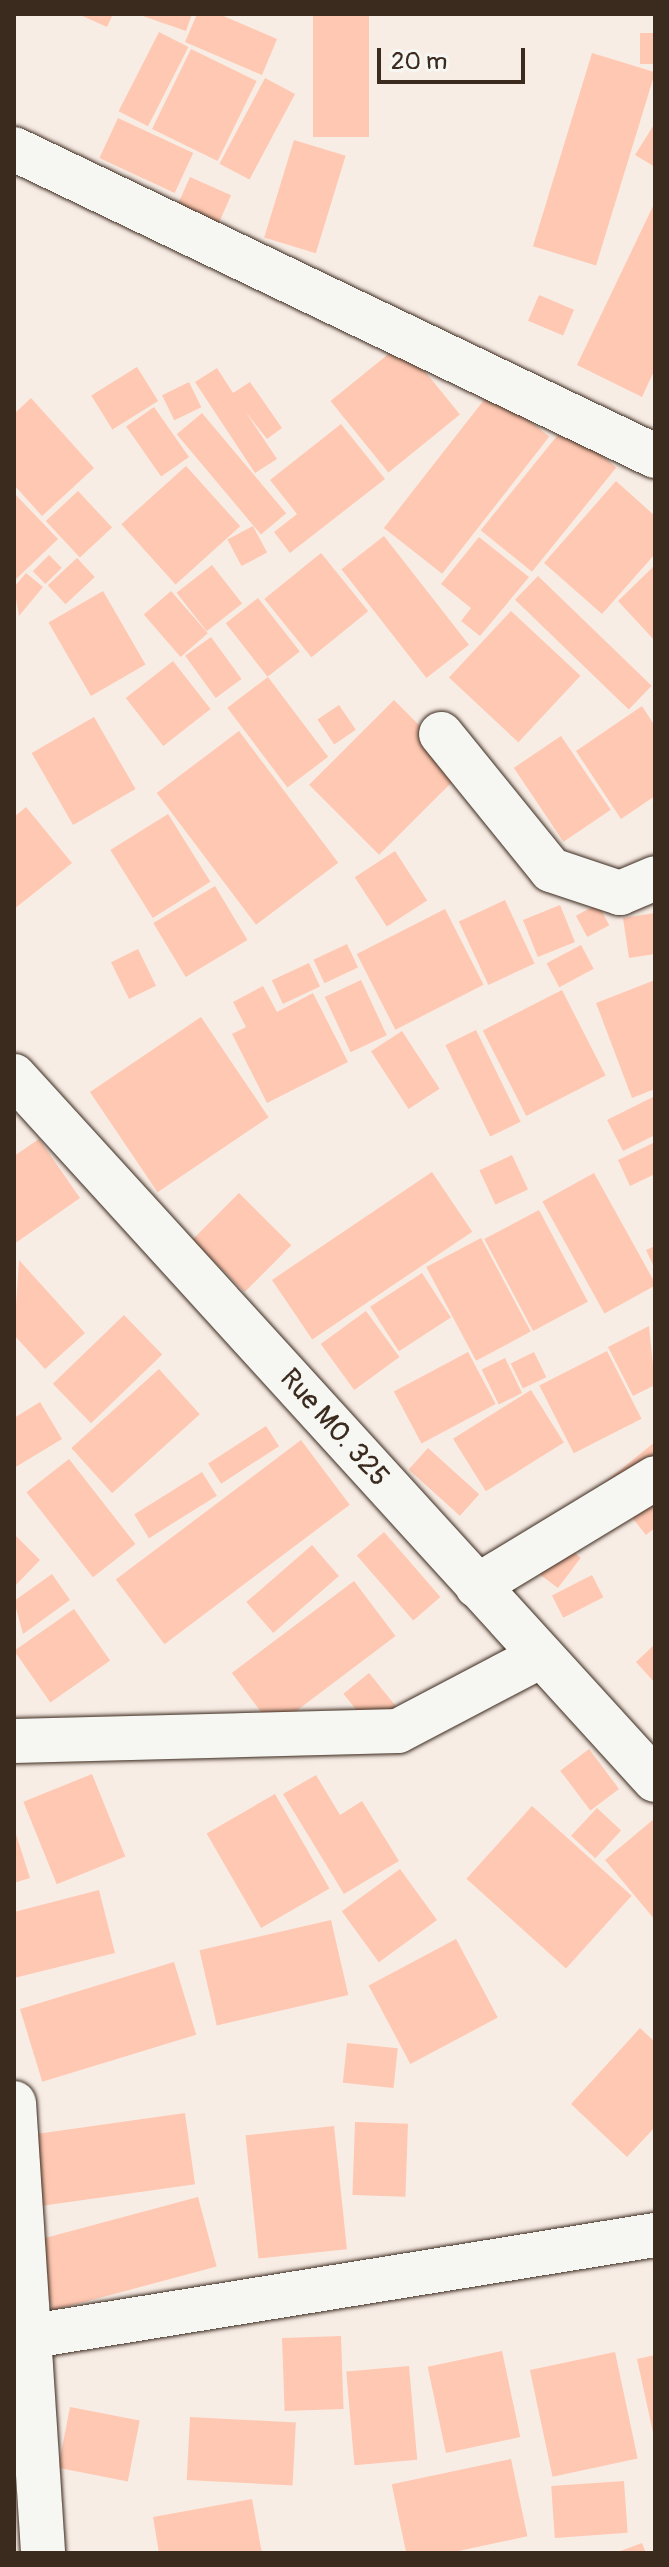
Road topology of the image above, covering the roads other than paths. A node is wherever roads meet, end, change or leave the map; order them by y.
1 (14, 149) edge
2 (655, 456) edge
3 (441, 734) dead end
4 (655, 878) edge
5 (14, 1076) edge
6 (655, 1478) edge
7 (477, 1586) junction
8 (541, 1656) junction
9 (14, 1741) edge
10 (655, 1780) edge
11 (14, 2103) edge
12 (655, 2235) edge
13 (22, 2338) edge
14 (43, 2553) edge

1 - 2 street
3 - 4 street
5 - 7 street, Rue MO. 325
6 - 7 street
7 - 8 street, Rue MO. 325
8 - 9 street
8 - 10 street, Rue MO. 325
11 - 13 street
12 - 13 street
13 - 14 street

